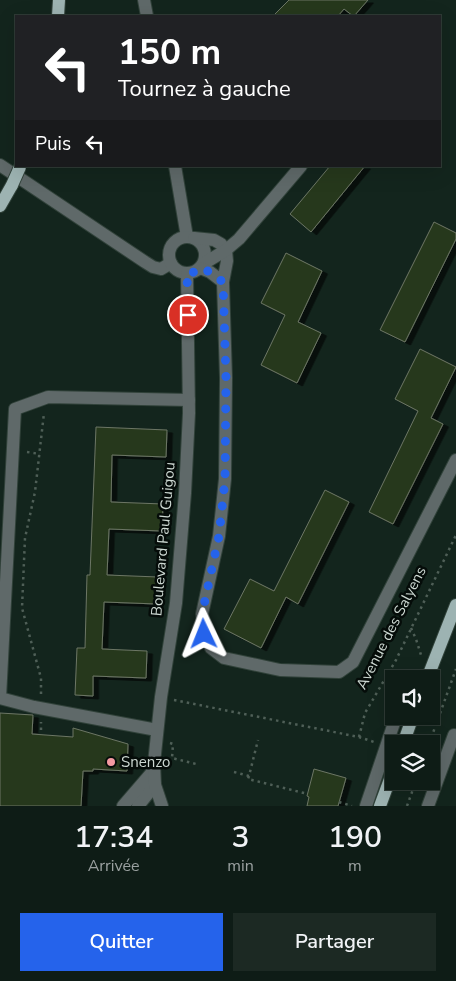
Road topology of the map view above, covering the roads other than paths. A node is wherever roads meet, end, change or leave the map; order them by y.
1 (59, 0) edge
2 (144, 0) edge
3 (58, 15) edge
4 (147, 15) edge
5 (0, 165) edge
6 (20, 167) edge
7 (175, 167) edge
8 (300, 167) edge
9 (0, 206) edge
10 (190, 237) junction
11 (226, 250) junction
12 (171, 264) junction
13 (202, 266) junction
14 (187, 273) junction
15 (223, 282) junction
16 (188, 400) junction
17 (456, 460) edge
18 (456, 605) edge
19 (430, 670) edge
20 (0, 698) edge
21 (393, 725) edge
22 (454, 735) dead end
23 (156, 736) junction
24 (154, 770) junction
25 (156, 785) junction
26 (386, 790) edge
27 (433, 803) edge
28 (123, 806) edge
29 (138, 806) edge
30 (162, 806) edge
31 (366, 806) edge
32 (380, 806) edge

1 - 3 main road
2 - 4 street
5 - 12 street
6 - 9 main road, bridge
7 - 10 street
8 - 11 street
10 - 11 street
10 - 12 street
10 - 13 street
11 - 13 street
11 - 15 street
12 - 14 street
13 - 14 street
13 - 15 street
14 - 16 street, Boulevard Paul Guigou
15 - 17 street
16 - 20 street
16 - 23 street, Boulevard Paul Guigou
18 - 19 main road
20 - 23 street
21 - 31 street
22 - 27 street
23 - 24 street, Boulevard Paul Guigou
24 - 25 street, Boulevard Paul Guigou
24 - 28 street
25 - 29 street
25 - 30 street, Boulevard Paul Guigou
26 - 32 main road

